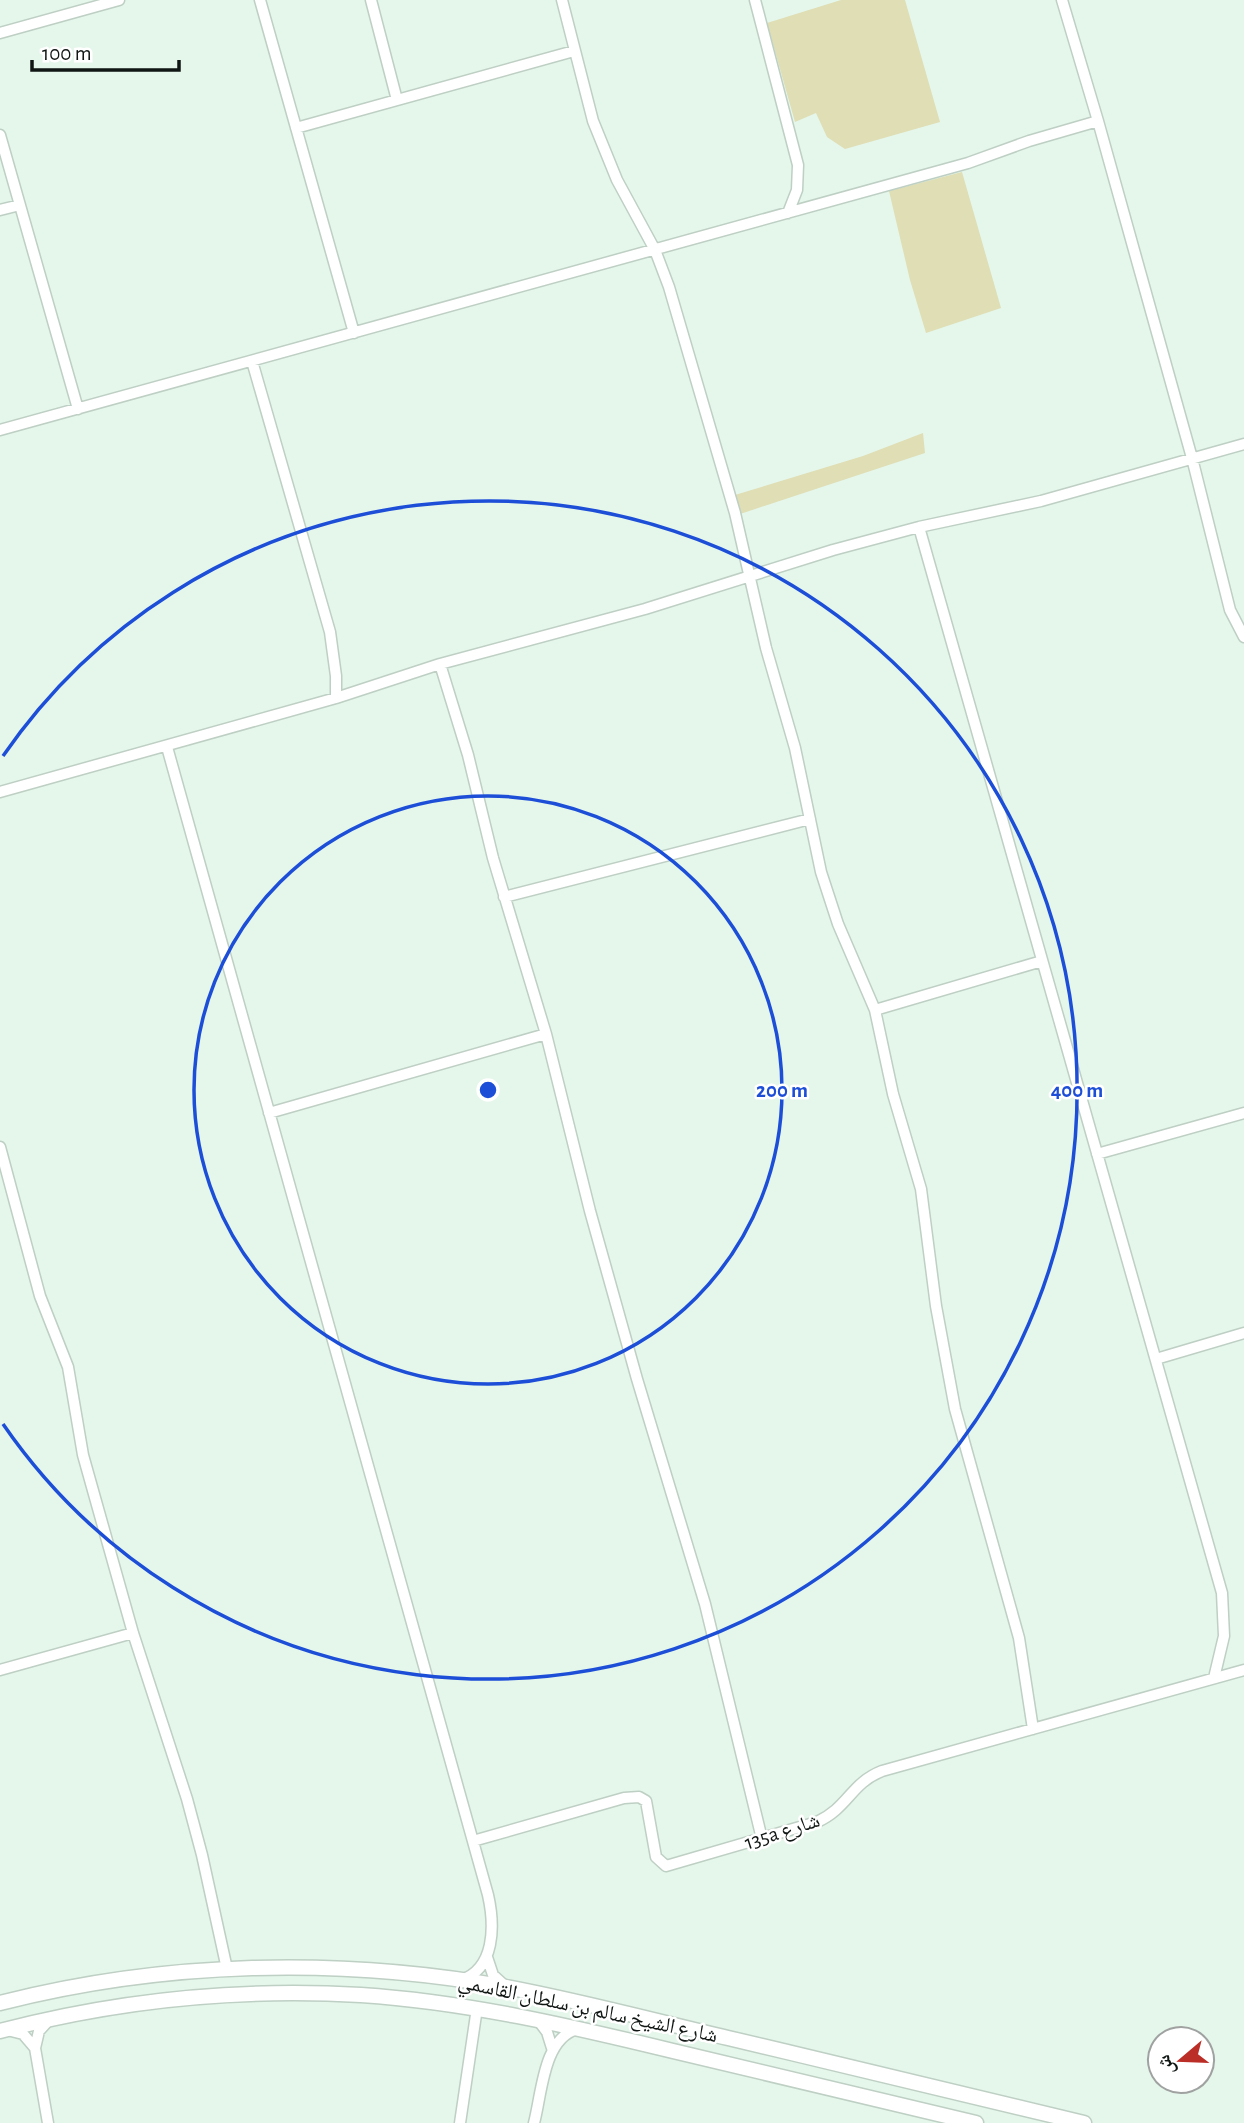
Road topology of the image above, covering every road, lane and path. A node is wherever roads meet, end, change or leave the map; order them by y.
1 (119, 0) edge
2 (260, 0) edge
3 (371, 0) edge
4 (562, 0) edge
5 (755, 0) edge
6 (1062, 0) edge
7 (0, 33) edge
8 (574, 51) junction
9 (397, 100) junction
10 (1098, 121) junction
11 (296, 128) junction
12 (0, 135) edge
13 (20, 205) junction
14 (0, 210) edge
15 (788, 213) junction
16 (655, 250) junction
17 (354, 332) junction
18 (251, 361) junction
19 (78, 409) junction
20 (0, 430) edge
21 (1244, 444) edge
22 (1192, 458) junction
23 (919, 527) junction
24 (750, 577) junction
25 (1244, 637) edge
26 (440, 664) junction
27 (336, 698) junction
28 (167, 747) junction
29 (0, 792) edge
30 (810, 819) junction
31 (504, 897) junction
32 (1042, 961) junction
33 (875, 1010) junction
34 (545, 1034) junction
35 (269, 1113) junction
36 (1244, 1113) edge
37 (0, 1147) edge
38 (1097, 1154) junction
39 (1244, 1333) edge
40 (1156, 1359) junction
41 (133, 1633) junction
42 (0, 1670) edge
43 (1244, 1670) edge
44 (1214, 1678) junction
45 (1033, 1729) junction
46 (762, 1839) junction
47 (473, 1841) junction
48 (487, 1957) junction
49 (228, 1969) junction
50 (461, 1980) junction
51 (507, 1987) junction
52 (0, 2003) edge
53 (477, 2008) junction
54 (51, 2018) junction
55 (537, 2019) junction
56 (581, 2028) junction
57 (2, 2030) edge
58 (35, 2048) junction
59 (552, 2048) junction
60 (850, 2067) junction
61 (800, 2081) junction
62 (48, 2123) edge
63 (460, 2123) edge
64 (534, 2123) edge
65 (976, 2123) edge
66 (1084, 2123) edge

1 - 7 street
2 - 11 street
3 - 9 street
4 - 8 street
5 - 15 street
6 - 10 street
8 - 9 street
8 - 16 street
9 - 11 street
10 - 15 street
10 - 22 street
11 - 17 street
12 - 13 street
13 - 14 street
13 - 19 street
15 - 16 street
16 - 17 street
16 - 24 street
17 - 18 street
18 - 19 street
18 - 27 street
19 - 20 street
21 - 22 street
22 - 23 street
22 - 25 street
23 - 24 street
23 - 32 street
24 - 26 street
24 - 30 street
26 - 27 street
26 - 31 street
27 - 28 street
28 - 29 street
28 - 35 street
30 - 31 street
30 - 33 street
31 - 34 street
32 - 33 street
32 - 38 street
33 - 45 street
34 - 35 street
34 - 46 street
35 - 47 street
36 - 38 street
37 - 41 street
38 - 40 street
39 - 40 street
40 - 44 street
41 - 42 street
41 - 49 street
43 - 44 street, 135a شارع
44 - 45 street, 135a شارع
45 - 46 street, 135a شارع
46 - 47 street, 135a شارع
47 - 48 street
48 - 50 street
48 - 51 street
49 - 50 street, شارع الشيخ سالم بن سلطان القاسمي
49 - 52 street, شارع الشيخ سالم بن سلطان القاسمي
50 - 51 street, شارع الشيخ سالم بن سلطان القاسمي
51 - 60 street, شارع الشيخ سالم بن سلطان القاسمي
53 - 54 street, شارع الشيخ سالم بن سلطان القاسمي
53 - 55 street, شارع الشيخ سالم بن سلطان القاسمي
53 - 63 street
54 - 57 street, شارع الشيخ سالم بن سلطان القاسمي
54 - 58 street
55 - 56 street, شارع الشيخ سالم بن سلطان القاسمي
55 - 59 street
56 - 59 street
56 - 61 street, شارع الشيخ سالم بن سلطان القاسمي
57 - 58 street
58 - 62 street
59 - 64 street
60 - 61 street
60 - 66 street, شارع الشيخ سالم بن سلطان القاسمي
61 - 65 street, شارع الشيخ سالم بن سلطان القاسمي

